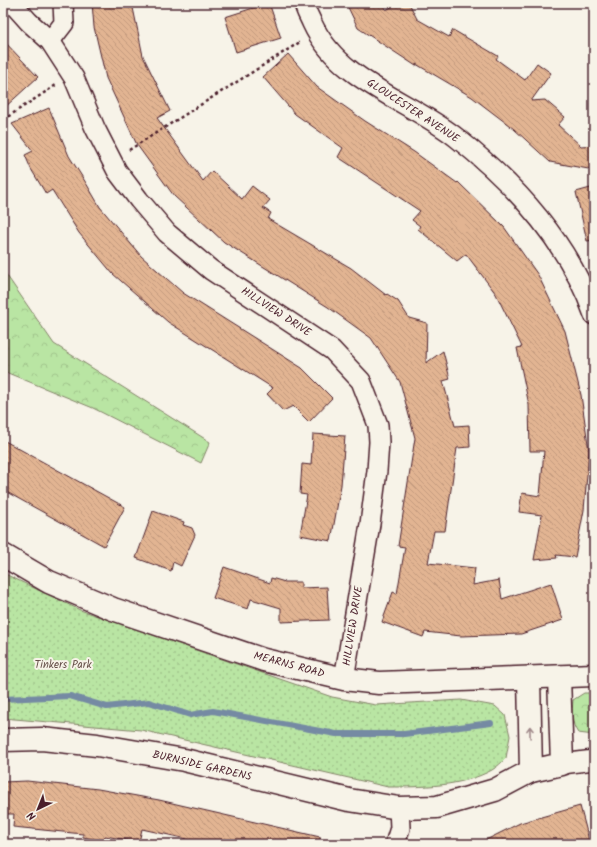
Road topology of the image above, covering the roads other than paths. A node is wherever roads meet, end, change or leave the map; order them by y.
1 (12, 3) edge
2 (64, 3) edge
3 (304, 3) edge
4 (50, 42) junction
5 (594, 315) edge
6 (3, 555) edge
7 (594, 675) edge
8 (559, 677) junction
9 (529, 678) junction
10 (344, 679) junction
11 (3, 740) edge
12 (594, 760) edge
13 (562, 764) junction
14 (531, 770) junction
15 (399, 808) junction
16 (395, 844) edge

1 - 4 street, HILLVIEW DRIVE
2 - 4 street
3 - 5 street, GLOUCESTER AVENUE
4 - 10 street, HILLVIEW DRIVE
6 - 10 street, MEARNS ROAD
7 - 8 street, MEARNS ROAD
8 - 9 street, MEARNS ROAD
8 - 13 street
9 - 10 street, MEARNS ROAD
14 -> 9 street
11 - 15 street, BURNSIDE GARDENS
12 - 13 street
13 - 14 street, BURNSIDE GARDENS
14 - 15 street, BURNSIDE GARDENS
15 - 16 street

